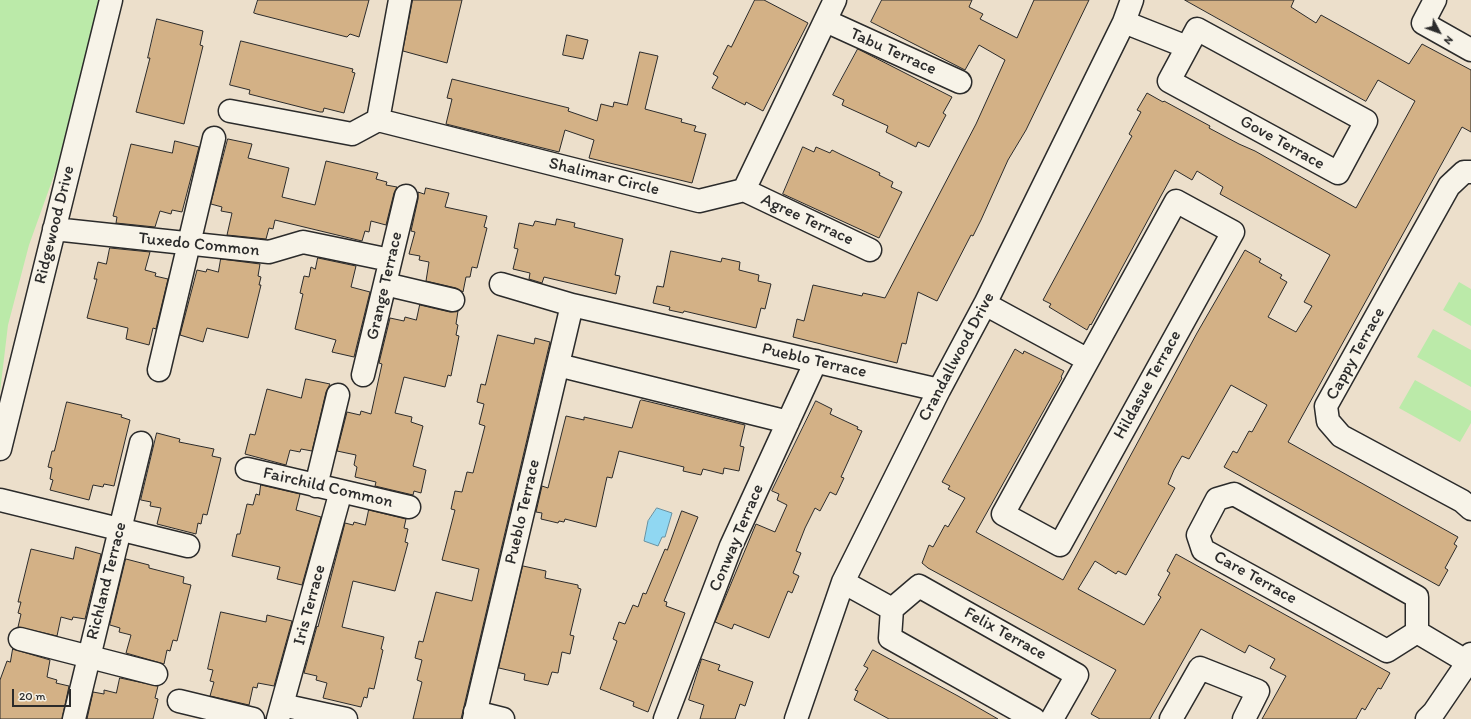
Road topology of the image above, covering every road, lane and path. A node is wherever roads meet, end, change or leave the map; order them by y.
1 (111, 0) edge
2 (400, 0) edge
3 (835, 0) edge
4 (1132, 0) edge
5 (1435, 0) edge
6 (826, 22) junction
7 (1124, 22) junction
8 (1187, 47) junction
9 (1471, 50) edge
10 (960, 82) dead end
11 (230, 111) dead end
12 (378, 120) junction
13 (214, 138) dead end
14 (1471, 172) edge
15 (744, 190) junction
16 (406, 196) dead end
17 (54, 229) junction
18 (188, 244) junction
19 (870, 250) dead end
20 (390, 260) junction
21 (385, 284) junction
22 (501, 284) dead end
23 (453, 300) dead end
24 (985, 304) junction
25 (572, 306) junction
26 (1088, 360) junction
27 (816, 361) junction
28 (558, 365) junction
29 (159, 370) dead end
30 (363, 375) dead end
31 (939, 390) junction
32 (338, 395) dead end
33 (788, 422) junction
34 (141, 443) dead end
35 (0, 449) edge
36 (247, 469) dead end
37 (316, 486) junction
38 (341, 491) junction
39 (0, 500) edge
40 (409, 507) dead end
41 (1471, 509) edge
42 (120, 529) junction
43 (188, 546) dead end
44 (843, 582) junction
45 (892, 609) junction
46 (1417, 632) junction
47 (20, 639) dead end
48 (89, 656) junction
49 (1470, 660) edge
50 (156, 674) dead end
51 (179, 701) dead end
52 (280, 712) edge
53 (474, 716) edge
54 (74, 719) edge
55 (253, 719) edge
56 (346, 719) edge
57 (502, 719) edge
58 (665, 719) edge
59 (796, 719) edge
60 (1034, 719) edge
61 (1052, 719) edge
62 (1171, 719) edge
63 (1244, 719) edge
64 (1427, 719) edge

1 - 17 street, Ridgewood Drive
2 - 12 street
3 - 6 street
4 - 7 street, Crandallwood Drive
5 - 9 street
6 - 10 street, Tabu Terrace
6 - 15 street
7 - 8 street
7 - 24 street, Crandallwood Drive
8 - 8 street, Gove Terrace
11 - 12 street
12 - 15 street, Shalimar Circle
13 - 18 street
14 - 41 street, Cappy Terrace
15 - 19 street, Agree Terrace
16 - 20 street, Grange Terrace
17 - 18 street, Tuxedo Common
17 - 35 street, Ridgewood Drive
18 - 20 street, Tuxedo Common
18 - 29 street
20 - 21 street, Grange Terrace
21 - 23 street
21 - 30 street, Grange Terrace
22 - 25 street, Pueblo Terrace
24 - 26 street
24 - 31 street, Crandallwood Drive
25 - 27 street, Pueblo Terrace
25 - 28 street, Pueblo Terrace
26 - 26 street, Hildasue Terrace
27 - 31 street, Pueblo Terrace
27 - 33 street, Conway Terrace
28 - 33 street
28 - 53 street, Pueblo Terrace
31 - 44 street, Crandallwood Drive
32 - 37 street
33 - 58 street, Conway Terrace
34 - 42 street, Richland Terrace
36 - 37 street, Fairchild Common
37 - 38 street, Fairchild Common
38 - 40 street, Fairchild Common
38 - 52 street, Iris Terrace
39 - 42 street
42 - 43 street
42 - 48 street, Richland Terrace
44 - 45 street
44 - 59 street, Crandallwood Drive
45 - 60 street
45 - 61 street, Felix Terrace
46 - 46 street, Care Terrace
46 - 49 street
47 - 48 street
48 - 50 street
48 - 54 street, Richland Terrace
49 - 64 street
51 - 55 street
52 - 56 street
53 - 57 street
62 - 63 street

